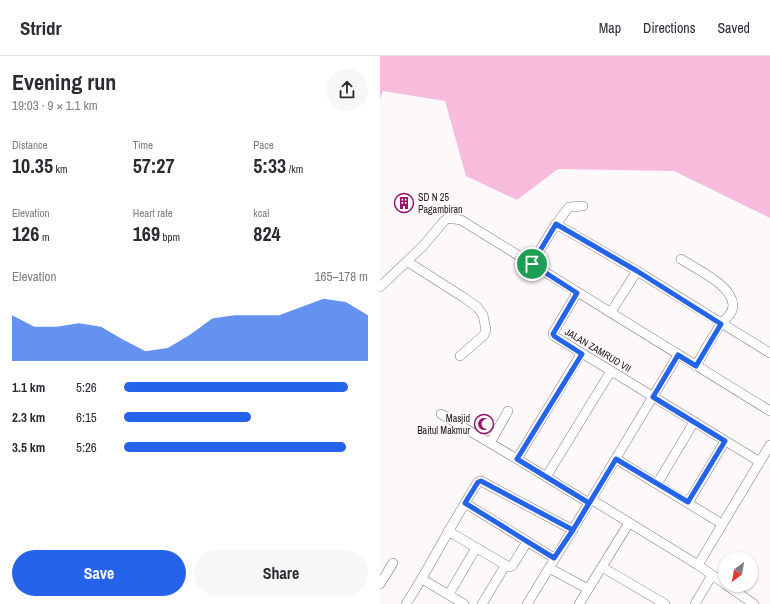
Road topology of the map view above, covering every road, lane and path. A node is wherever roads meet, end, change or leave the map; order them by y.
1 (583, 206) dead end
2 (556, 224) junction
3 (681, 260) dead end
4 (408, 262) junction
5 (532, 264) junction
6 (637, 271) junction
7 (380, 287) edge
8 (577, 293) junction
9 (611, 312) junction
10 (721, 324) junction
11 (770, 353) edge
12 (582, 354) junction
13 (678, 355) junction
14 (460, 356) dead end
15 (696, 366) junction
16 (611, 371) junction
17 (653, 397) junction
18 (508, 411) dead end
19 (770, 411) edge
20 (441, 414) dead end
21 (694, 422) junction
22 (725, 441) junction
23 (490, 443) junction
24 (770, 445) edge
25 (517, 459) junction
26 (616, 459) junction
27 (760, 462) junction
28 (546, 477) junction
29 (657, 484) junction
30 (591, 501) junction
31 (688, 502) junction
32 (465, 503) junction
33 (629, 523) junction
34 (722, 524) junction
35 (573, 530) junction
36 (448, 531) junction
37 (527, 542) junction
38 (476, 548) junction
39 (554, 558) junction
40 (393, 563) dead end
41 (698, 565) junction
42 (505, 566) junction
43 (602, 567) junction
44 (549, 568) junction
45 (712, 575) junction
46 (422, 579) junction
47 (718, 579) edge
48 (380, 584) edge
49 (588, 589) junction
50 (737, 592) edge
51 (449, 594) junction
52 (406, 604) edge
53 (464, 604) edge
54 (482, 604) edge
55 (527, 604) edge
56 (579, 604) edge
57 (665, 604) edge
58 (694, 604) edge
59 (754, 604) edge

1 - 2 street
2 - 5 street
2 - 6 street
3 - 10 street
4 - 5 street
4 - 7 street
4 - 14 street
5 - 8 street
6 - 9 street
6 - 10 street
8 - 9 street
8 - 12 street, JALAN ZAMRUD VII
9 - 13 street
10 - 11 street
10 - 15 street
12 - 16 street, JALAN ZAMRUD VII
12 - 25 street
13 - 15 street
13 - 17 street
15 - 19 street
16 - 17 street, JALAN ZAMRUD VII
16 - 28 street
17 - 21 street, JALAN ZAMRUD VII
17 - 26 street
18 - 23 street
20 - 23 street
21 - 22 street, JALAN ZAMRUD VII
21 - 29 street
22 - 27 street, JALAN ZAMRUD VII
22 - 31 street
23 - 25 street
24 - 27 street
25 - 28 street
26 - 29 street
26 - 30 street
27 - 34 street
28 - 30 street
29 - 31 street
30 - 33 street
30 - 35 street
31 - 34 street
32 - 35 street
32 - 36 street
32 - 37 street
33 - 41 street
33 - 43 street
34 - 41 street
35 - 39 street
36 - 38 street
36 - 46 street
37 - 39 street
37 - 42 street
38 - 42 street
38 - 51 street
39 - 44 street
40 - 48 street
41 - 45 street
42 - 54 street
43 - 49 street
43 - 57 street
44 - 49 street
44 - 55 street
45 - 47 street
45 - 58 street
46 - 51 street
46 - 52 street
49 - 56 street
50 - 59 street
51 - 53 street

